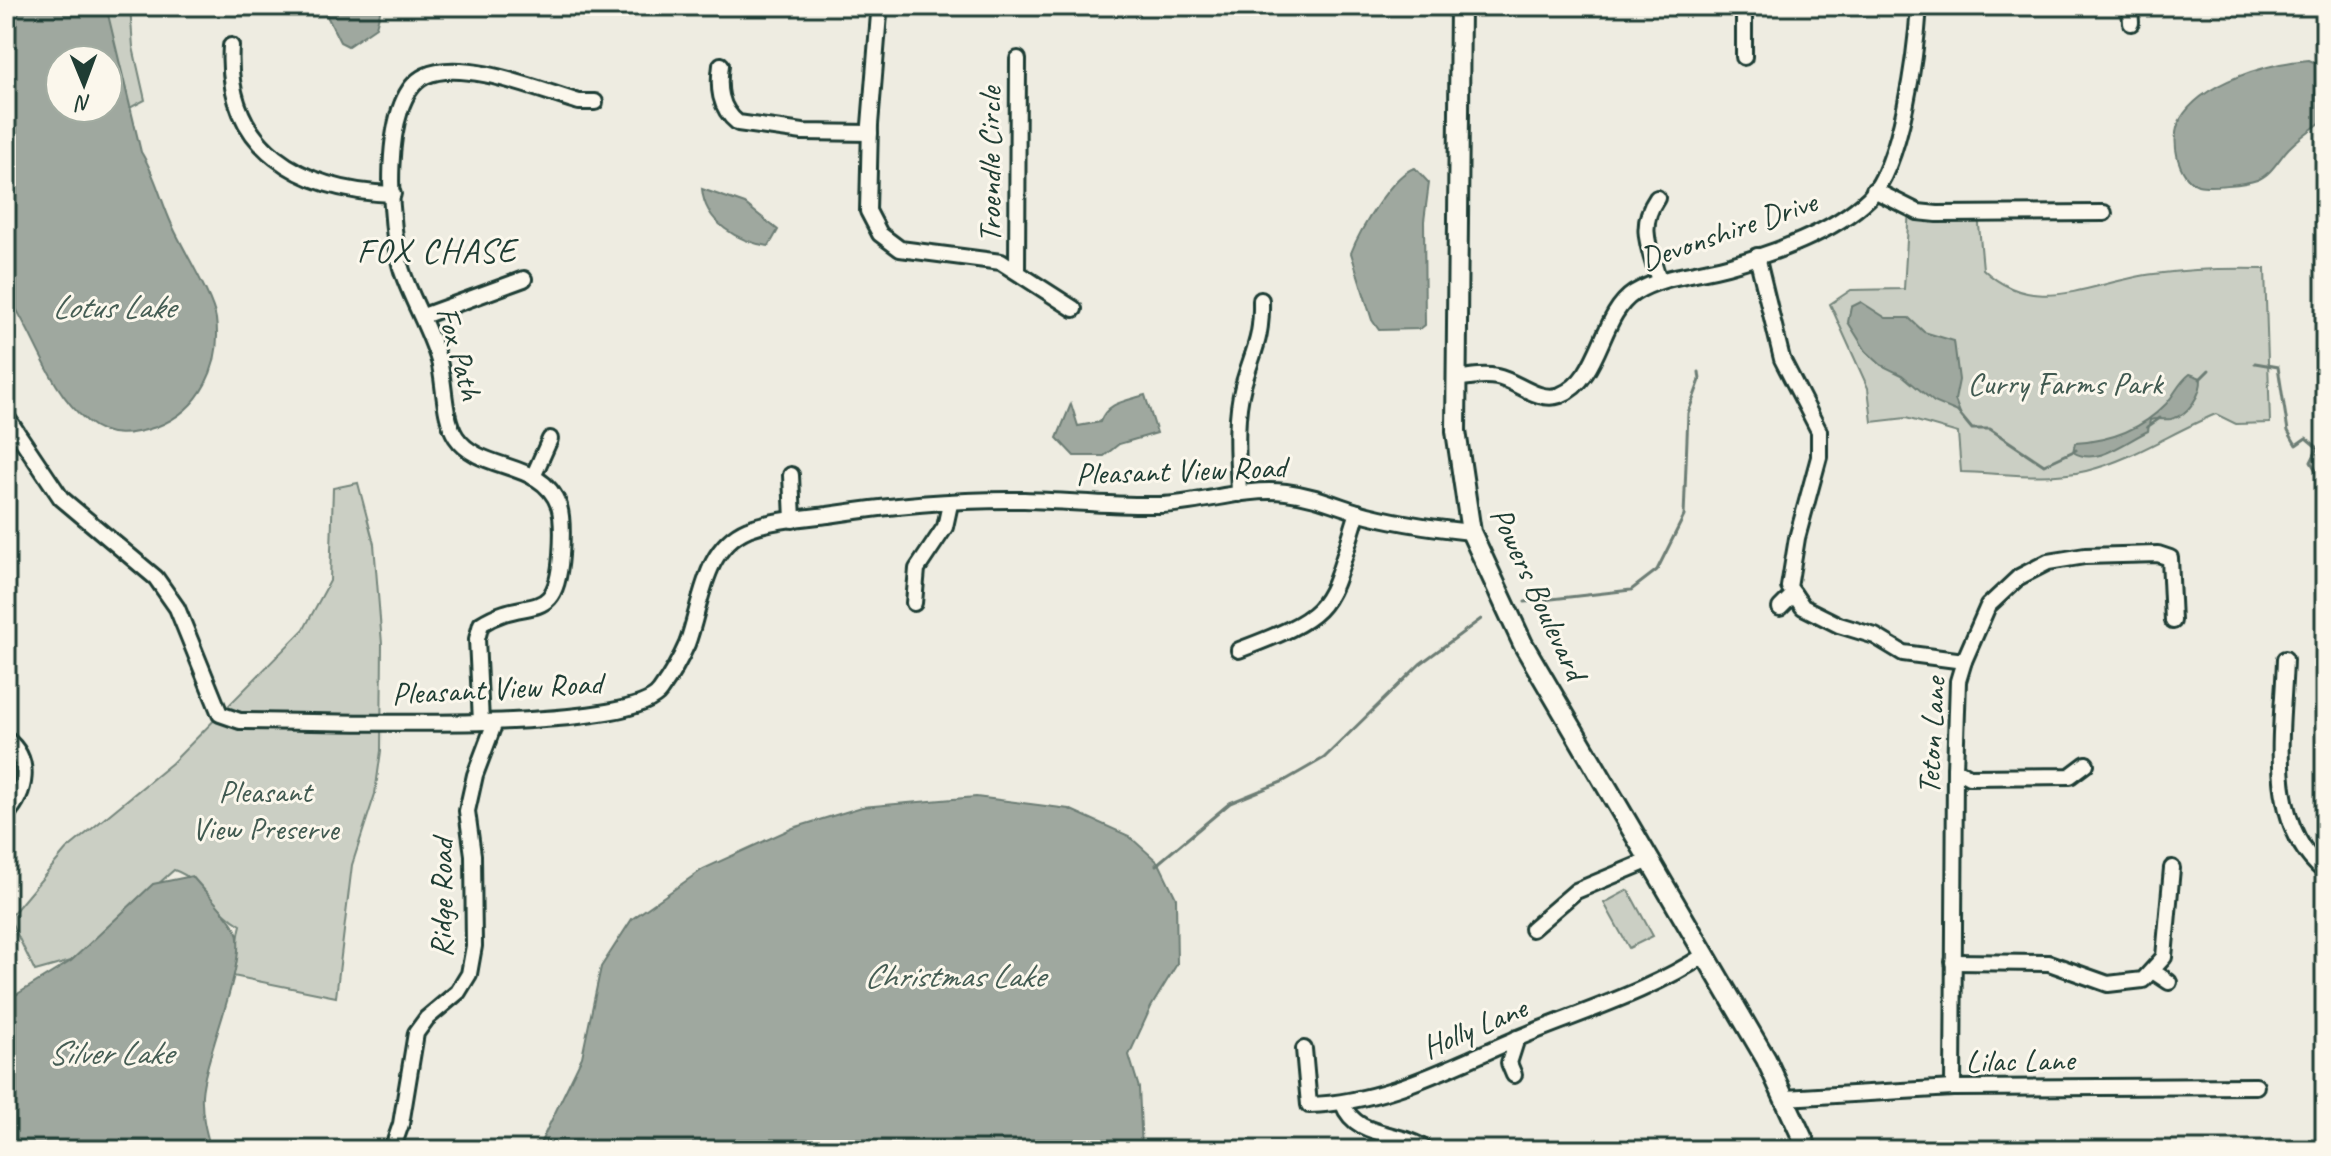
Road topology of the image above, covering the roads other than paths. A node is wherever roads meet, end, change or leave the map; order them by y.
1 (875, 6) edge
2 (1460, 6) edge
3 (1744, 6) edge
4 (1919, 6) edge
5 (2130, 6) edge
6 (2131, 23) dead end
7 (231, 46) dead end
8 (1744, 57) dead end
9 (1018, 59) dead end
10 (721, 65) dead end
11 (595, 102) dead end
12 (870, 133) junction
13 (1874, 190) junction
14 (393, 194) junction
15 (1657, 198) dead end
16 (2104, 213) dead end
17 (1757, 256) junction
18 (1017, 271) junction
19 (524, 279) dead end
20 (1659, 281) junction
21 (1261, 300) dead end
22 (1074, 309) dead end
23 (423, 316) junction
24 (1455, 379) junction
25 (6, 416) edge
26 (550, 439) dead end
27 (791, 475) dead end
28 (533, 477) junction
29 (1239, 494) junction
30 (950, 504) junction
31 (1358, 512) junction
32 (793, 520) junction
33 (1471, 532) junction
34 (1794, 594) junction
35 (914, 603) dead end
36 (1780, 608) dead end
37 (2173, 621) dead end
38 (1239, 650) dead end
39 (2285, 659) dead end
40 (1964, 661) junction
41 (488, 722) junction
42 (6, 739) edge
43 (2086, 764) dead end
44 (1955, 769) junction
45 (6, 815) edge
46 (1650, 860) junction
47 (2172, 868) dead end
48 (2325, 872) edge
49 (1532, 929) dead end
50 (1706, 954) junction
51 (1953, 962) junction
52 (2154, 972) junction
53 (2169, 982) dead end
54 (1517, 1038) junction
55 (1304, 1049) dead end
56 (1514, 1075) dead end
57 (2256, 1086) dead end
58 (1953, 1088) junction
59 (1785, 1098) junction
60 (1343, 1104) junction
61 (392, 1150) edge
62 (1427, 1150) edge
63 (1808, 1150) edge

1 - 12 street
2 - 24 main road, Powers Boulevard
3 - 8 street
4 - 13 street, Devonshire Drive
5 - 6 street
7 - 14 street
9 - 18 street, Troendle Circle
10 - 12 street
11 - 14 street, Fox Path
12 - 18 street
13 - 16 street
13 - 17 street, Devonshire Drive
14 - 23 street, Fox Path
15 - 20 street
17 - 20 street, Devonshire Drive
17 - 34 street
18 - 22 street
19 - 23 street
20 - 24 street, Devonshire Drive
21 - 29 street
23 - 28 street, Fox Path
24 - 33 main road, Powers Boulevard
25 - 41 street, Pleasant View Road
26 - 28 street
27 - 32 street
28 - 41 street, Fox Path
29 - 30 street, Pleasant View Road
29 - 31 street, Pleasant View Road
30 - 32 street, Pleasant View Road
30 - 35 street
31 - 33 street, Pleasant View Road
31 - 38 street
32 - 41 street, Pleasant View Road
33 - 46 main road, Powers Boulevard
34 - 36 street
34 - 40 street
37 - 40 street, Teton Lane
39 - 48 street
40 - 44 street, Teton Lane
41 - 61 street, Ridge Road
42 - 45 street
43 - 44 street
44 - 51 street, Teton Lane
46 - 49 street
46 - 50 main road, Powers Boulevard
47 - 52 street
50 - 54 street, Holly Lane
50 - 59 main road, Powers Boulevard
51 - 52 street
51 - 58 street, Teton Lane
52 - 53 street
54 - 56 street
54 - 60 street, Holly Lane
55 - 60 street, Holly Lane
57 - 58 street, Lilac Lane
58 - 59 street, Lilac Lane
59 - 63 main road, Powers Boulevard
60 - 62 street

